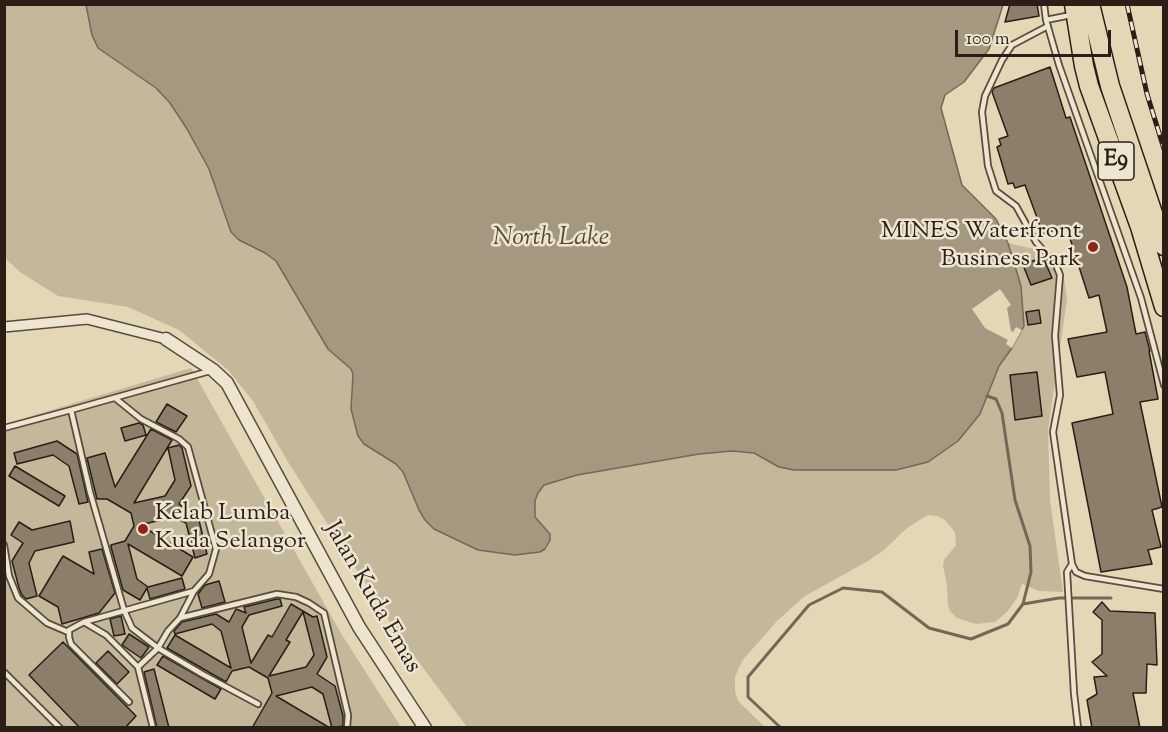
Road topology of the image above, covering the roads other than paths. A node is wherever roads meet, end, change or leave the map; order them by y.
1 (1044, 4) edge
2 (1080, 8) edge
3 (1047, 23) junction
4 (1164, 246) edge
5 (1164, 307) edge
6 (4, 327) edge
7 (166, 339) joint
8 (213, 370) junction
9 (1164, 385) edge
10 (114, 398) junction
11 (71, 410) junction
12 (4, 428) edge
13 (4, 545) edge
14 (1072, 564) junction
15 (1164, 589) edge
16 (194, 591) junction
17 (124, 610) junction
18 (180, 618) junction
19 (84, 622) junction
20 (68, 633) junction
21 (158, 648) junction
22 (138, 667) junction
23 (4, 672) edge
24 (129, 702) dead end
25 (258, 704) dead end
26 (425, 727) edge
27 (60, 728) edge
28 (153, 728) edge
29 (347, 728) edge
30 (1078, 728) edge

1 - 3 lane
2 - 3 lane
2 - 4 highway, E9
2 - 5 highway, E9
3 - 9 lane
3 - 14 lane
6 - 7 street, Jalan Kuda Emas
7 - 8 street, Jalan Kuda Emas
8 - 10 lane
8 - 26 street, Jalan Kuda Emas
10 - 11 lane
10 - 16 lane
11 - 12 lane
11 - 17 lane
13 - 20 lane
14 - 15 lane
14 - 30 lane
16 - 17 lane
16 - 18 lane
17 - 19 lane
17 - 21 lane
18 - 21 lane
18 - 29 lane
19 - 20 lane
19 - 22 lane
20 - 24 lane
21 - 22 lane
21 - 25 lane
22 - 28 lane
23 - 27 lane

